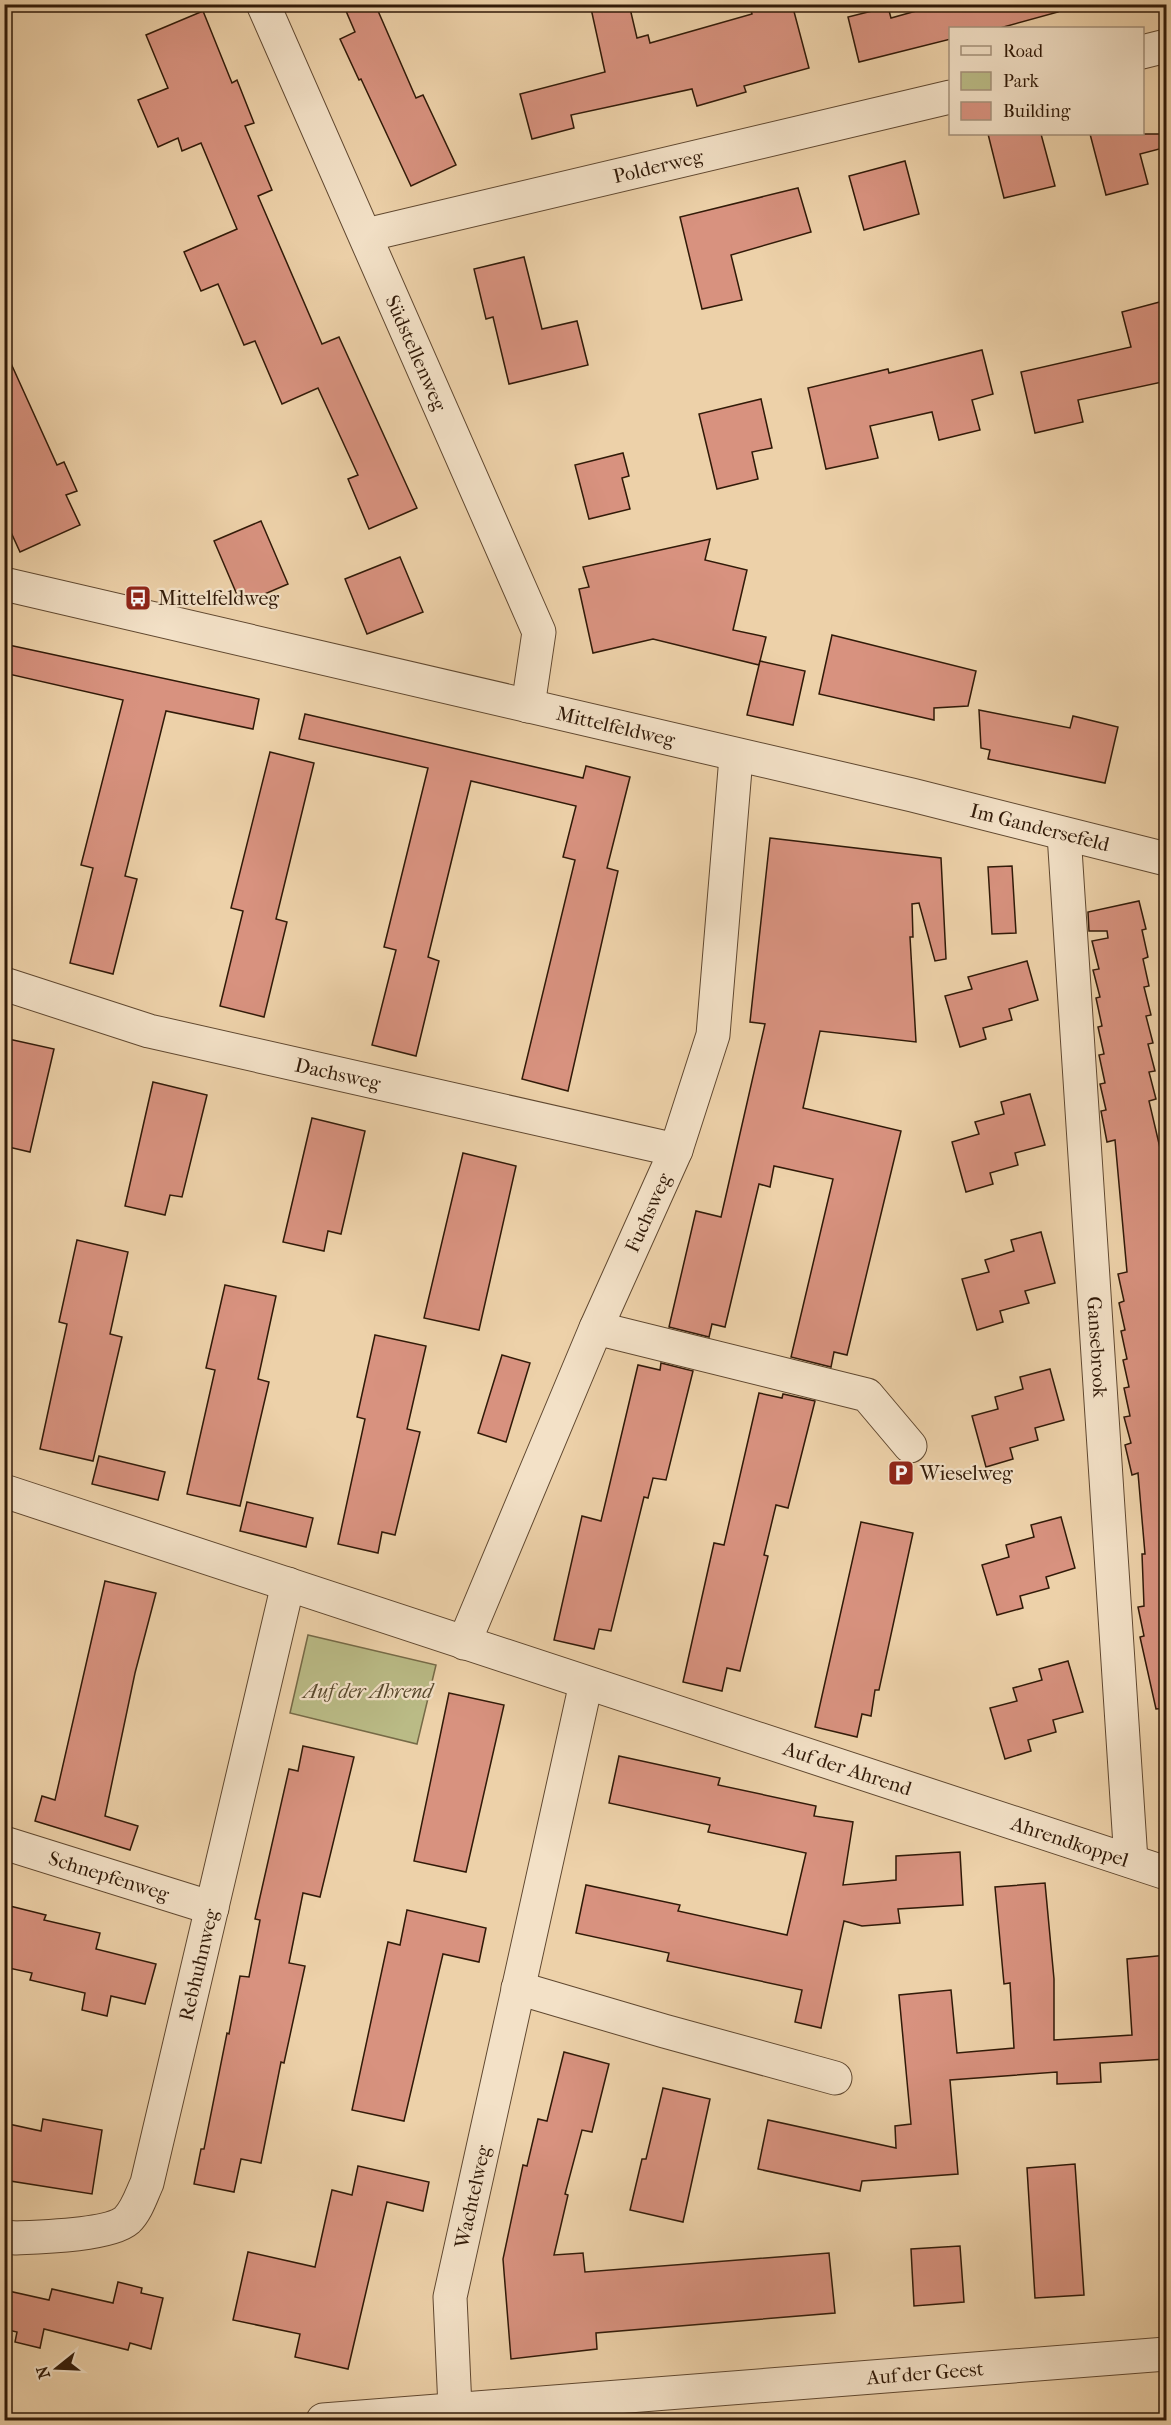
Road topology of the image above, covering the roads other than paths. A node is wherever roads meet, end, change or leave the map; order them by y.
1 (263, 4) edge
2 (1167, 46) edge
3 (1144, 52) edge
4 (949, 97) edge
5 (366, 235) junction
6 (4, 584) edge
7 (528, 706) junction
8 (736, 757) junction
9 (912, 795) joint
10 (1064, 834) junction
11 (1167, 859) edge
12 (4, 984) edge
13 (676, 1150) junction
14 (596, 1328) junction
15 (910, 1446) dead end
16 (4, 1491) edge
17 (288, 1584) junction
18 (464, 1643) junction
19 (586, 1683) junction
20 (973, 1810) joint
21 (4, 1843) edge
22 (1131, 1861) junction
23 (1167, 1873) edge
24 (212, 1908) junction
25 (518, 1988) junction
26 (835, 2078) dead end
27 (4, 2237) edge
28 (1167, 2354) edge
29 (455, 2408) junction
30 (323, 2421) edge

1 - 5 street, Südstellenweg
2 - 3 street
4 - 5 street, Polderweg
5 - 7 street, Südstellenweg
6 - 7 street, Mittelfeldweg
7 - 8 street, Mittelfeldweg
8 - 9 street, Mittelfeldweg
8 - 13 street, Fuchsweg
9 - 10 street, Im Gandersefeld
10 - 11 street, Im Gandersefeld
10 - 22 street, Gansebrook
12 - 13 street, Dachsweg
13 - 14 street, Fuchsweg
14 - 15 street
14 - 18 street, Fuchsweg
16 - 17 street, Auf der Ahrend
17 - 18 street, Auf der Ahrend
17 - 24 street, Rebhuhnweg
18 - 19 street, Auf der Ahrend
19 - 20 street, Auf der Ahrend
19 - 25 street, Wachtelweg
20 - 22 street, Ahrendkoppel
21 - 24 street, Schnepfenweg
22 - 23 street, Ahrendkoppel
24 - 27 street, Rebhuhnweg
25 - 26 street
25 - 29 street, Wachtelweg
28 - 29 street, Auf der Geest
29 - 30 street, Auf der Geest

